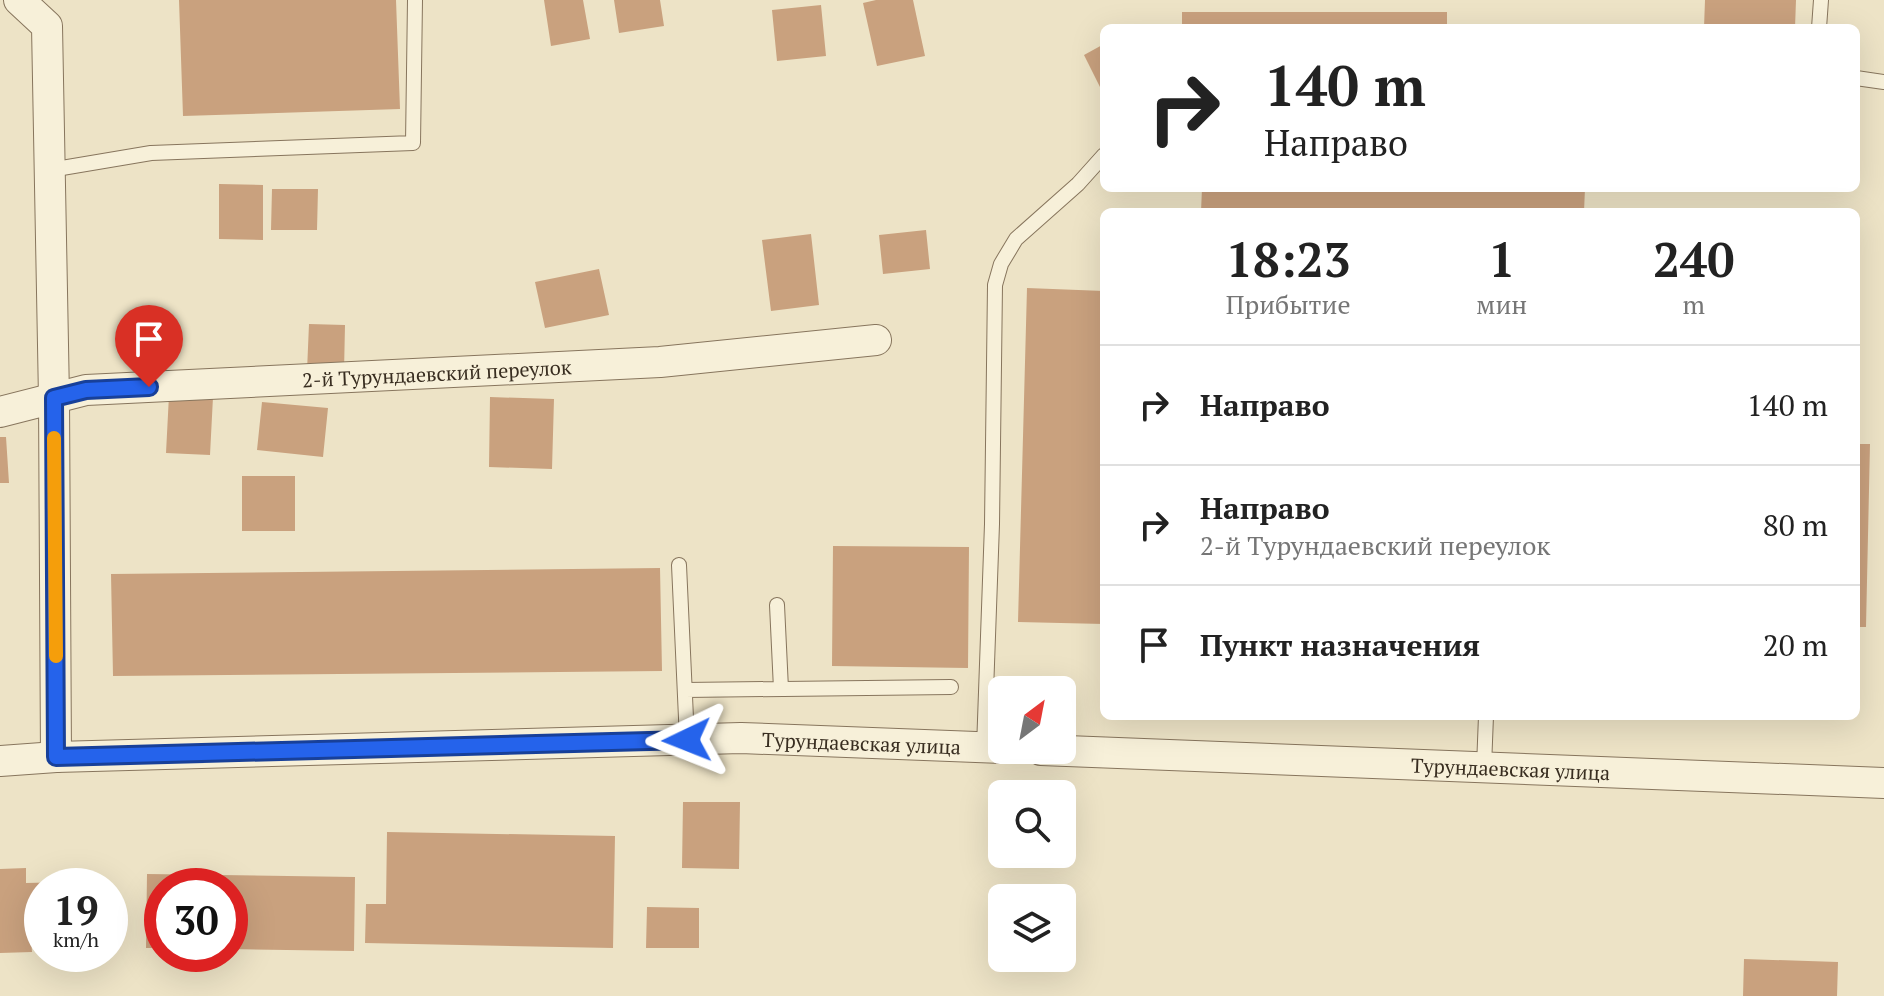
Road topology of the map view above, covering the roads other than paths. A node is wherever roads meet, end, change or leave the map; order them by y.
1 (415, 0) edge
2 (1821, 0) edge
3 (23, 2) edge
4 (1819, 24) edge
5 (1860, 79) edge
6 (1884, 82) edge
7 (1100, 159) edge
8 (50, 170) junction
9 (876, 340) dead end
10 (54, 398) junction
11 (0, 412) edge
12 (679, 565) dead end
13 (777, 605) dead end
14 (993, 676) edge
15 (951, 687) dead end
16 (781, 689) junction
17 (685, 690) junction
18 (1486, 720) edge
19 (687, 740) junction
20 (988, 748) edge
21 (1076, 751) edge
22 (56, 757) junction
23 (0, 761) edge
24 (1484, 767) junction
25 (1884, 783) edge

1 - 8 lane
2 - 4 lane
3 - 8 street
5 - 6 lane
7 - 14 lane
8 - 10 street
9 - 10 street, 2-й Турундаевский переулок
10 - 11 street, 2-й Турундаевский переулок
10 - 22 street
12 - 17 lane
13 - 16 lane
15 - 16 lane
16 - 17 lane
17 - 19 lane
18 - 24 lane
19 - 20 street, Турундаевская улица
19 - 22 street, Турундаевская улица
21 - 24 street, Турундаевская улица
22 - 23 street, Турундаевская улица
24 - 25 street, Турундаевская улица

